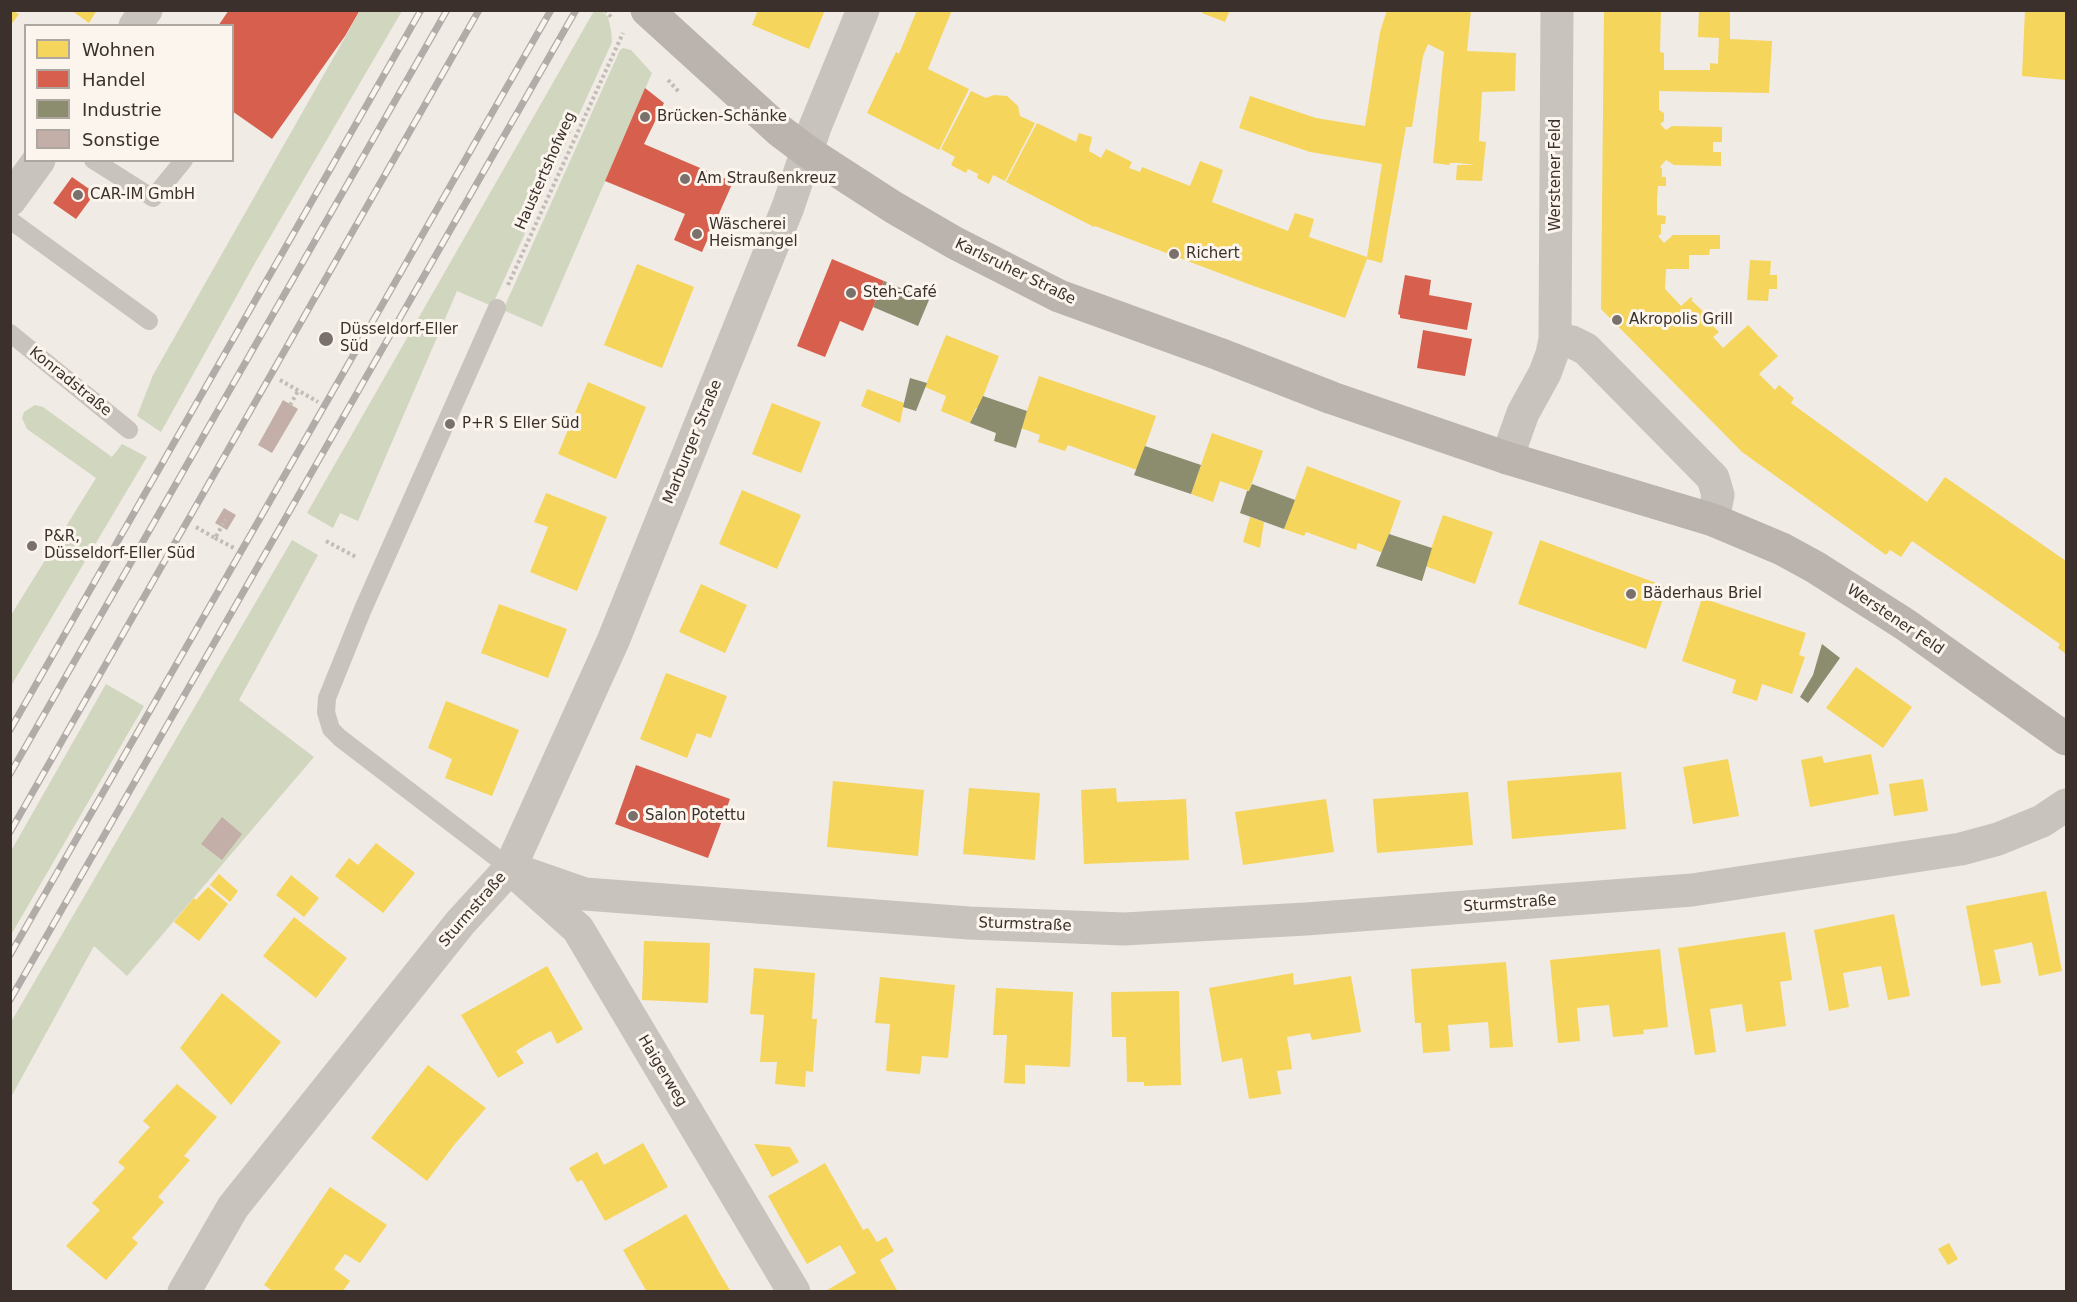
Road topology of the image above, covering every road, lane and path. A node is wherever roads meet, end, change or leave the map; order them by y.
1 (146, 10) edge
2 (647, 10) edge
3 (863, 10) edge
4 (1557, 10) edge
5 (136, 24) edge
6 (616, 44) dead end
7 (808, 152) junction
8 (38, 162) edge
9 (96, 162) edge
10 (182, 162) edge
11 (10, 200) edge
12 (10, 220) edge
13 (497, 308) joint
14 (149, 321) dead end
15 (10, 333) edge
16 (1555, 339) junction
17 (280, 380) dead end
18 (298, 391) junction
19 (318, 402) dead end
20 (290, 405) dead end
21 (129, 430) dead end
22 (1507, 458) junction
23 (226, 519) dead end
24 (1713, 520) junction
25 (196, 527) dead end
26 (215, 538) junction
27 (234, 548) dead end
28 (2067, 739) edge
29 (2067, 805) edge
30 (510, 868) junction
31 (184, 1292) edge
32 (794, 1292) edge

1 - 5 street
2 - 7 main road, Karlsruher Straße
3 - 7 street, Marburger Straße
4 - 16 street, Werstener Feld
6 - 13 path, Haustertshofweg
7 - 22 main road, Karlsruher Straße
7 - 30 street, Marburger Straße
8 - 11 street
9 - 10 lane
12 - 14 lane
13 - 30 lane
15 - 21 lane, Konradstraße
16 - 22 street, Werstener Feld
16 - 24 street
17 - 18 path
18 - 19 path
18 - 20 path
22 - 24 main road, Werstener Feld
23 - 26 path
24 - 28 main road, Werstener Feld
25 - 26 path
26 - 27 path
29 - 30 street, Sturmstraße
30 - 31 street, Sturmstraße
30 - 32 street, Haigerweg

